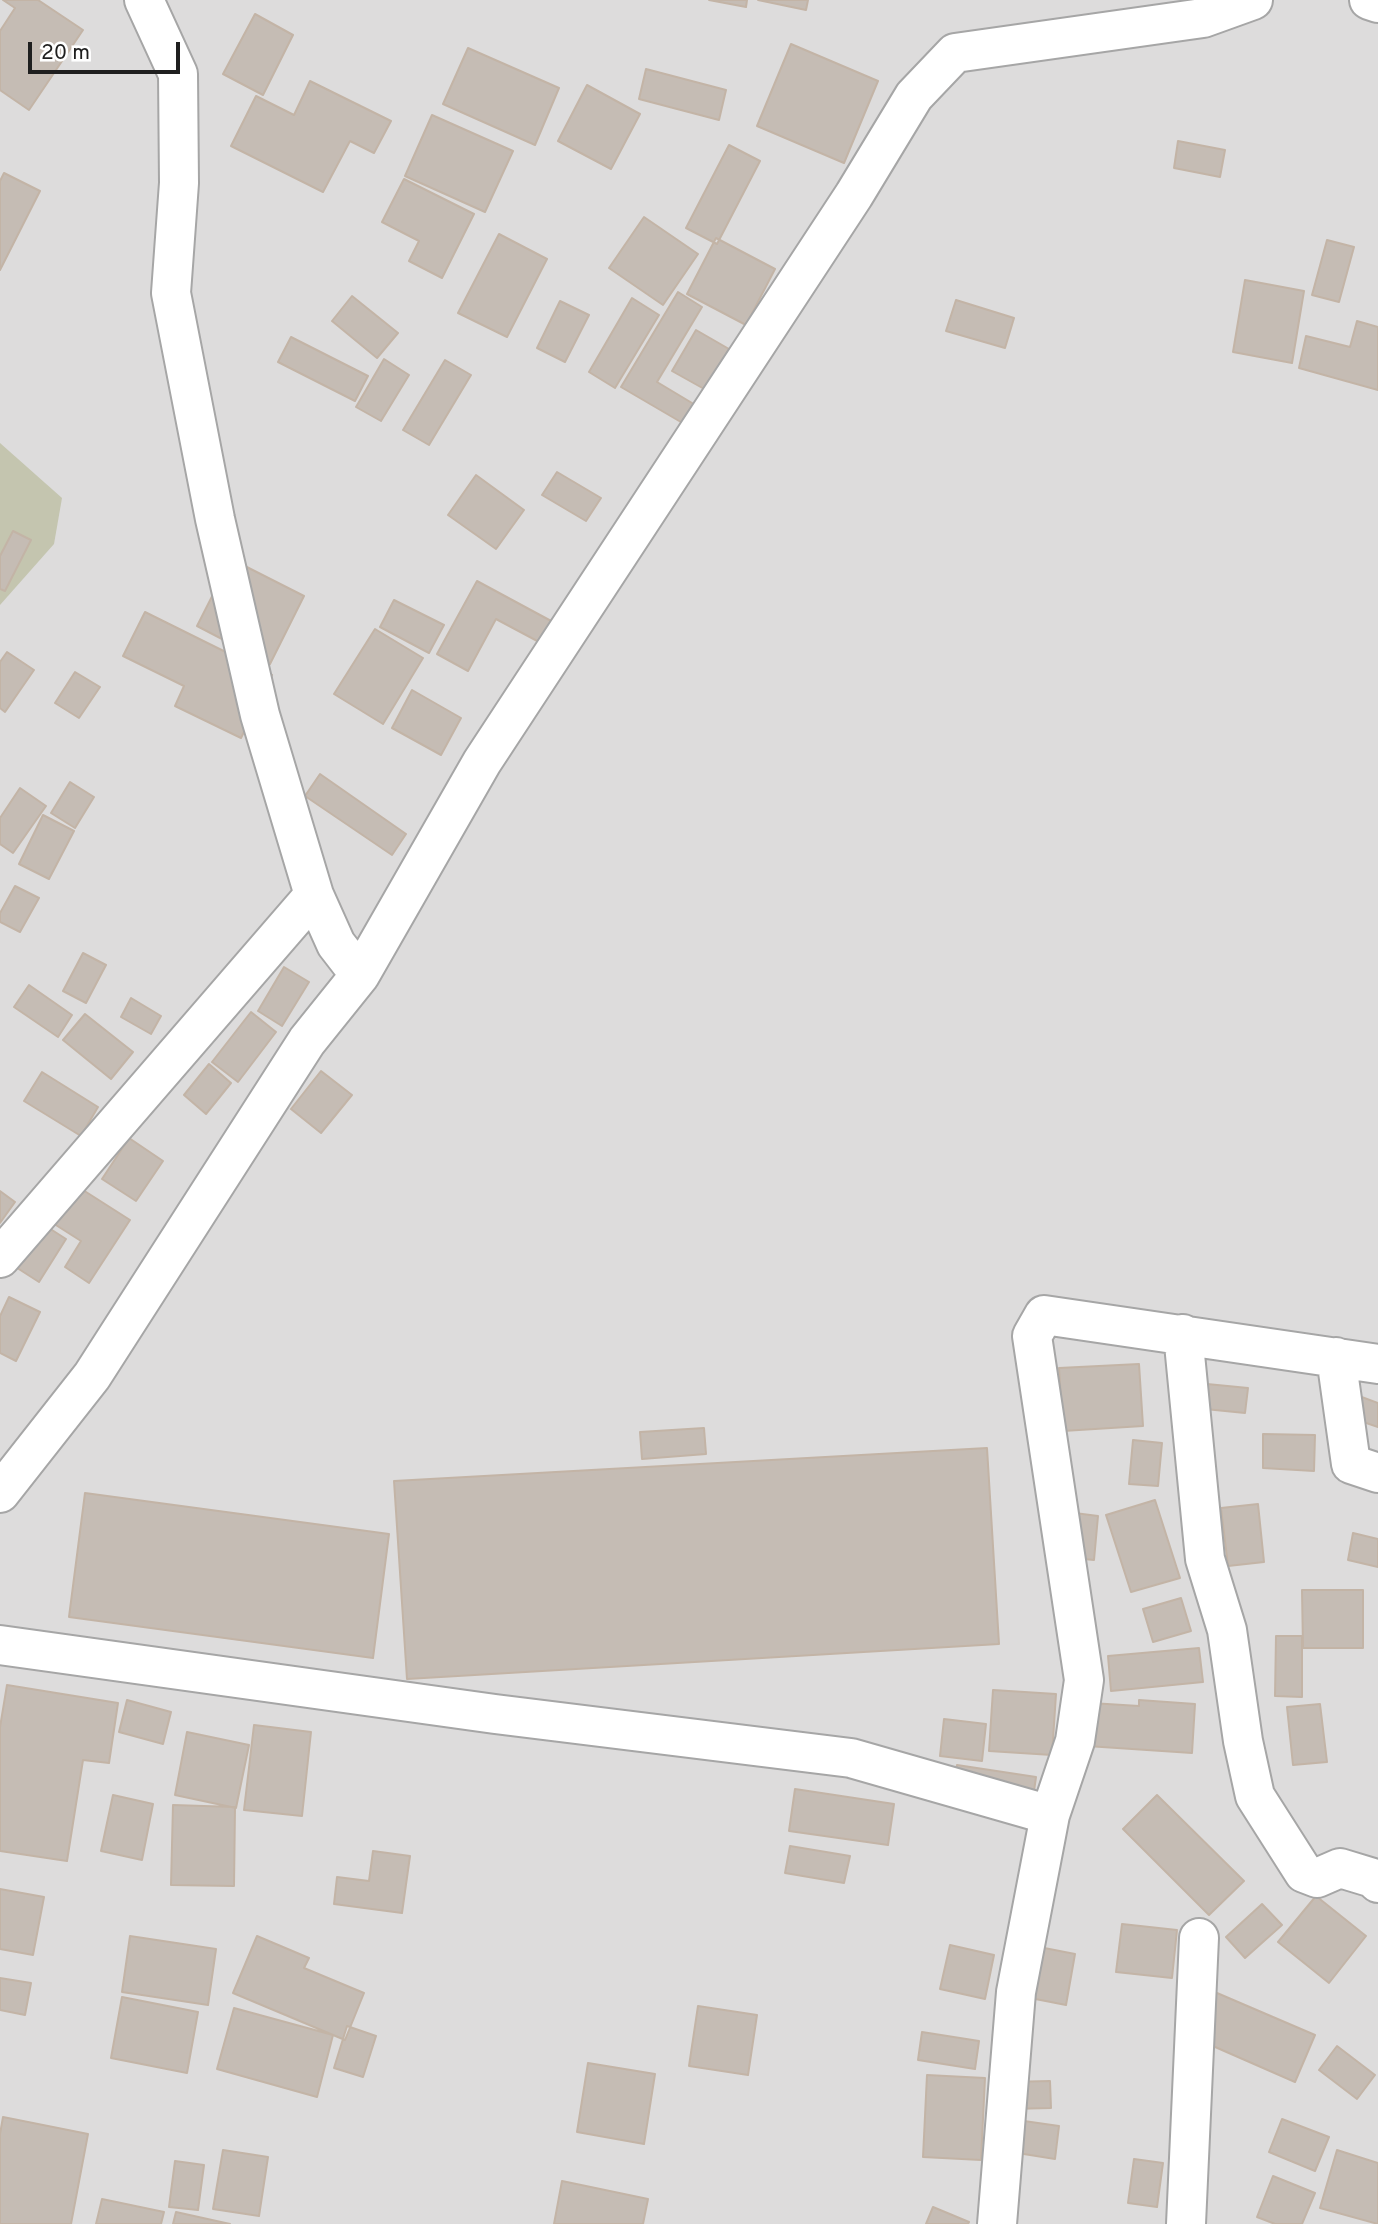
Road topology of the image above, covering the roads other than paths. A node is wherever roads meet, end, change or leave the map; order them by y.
1 (144, 0) edge
2 (1253, 0) edge
3 (1369, 0) edge
4 (1378, 3) edge
5 (314, 895) junction
6 (360, 975) junction
7 (0, 1258) edge
8 (1183, 1334) junction
9 (1336, 1357) junction
10 (1378, 1364) edge
11 (1378, 1473) edge
12 (0, 1493) edge
13 (0, 1645) edge
14 (1050, 1815) junction
15 (1378, 1883) edge
16 (1199, 1938) dead end
17 (997, 2224) edge
18 (1185, 2224) edge

1 - 5 street
2 - 6 street
3 - 4 street
5 - 6 street
5 - 7 street
6 - 12 street
8 - 9 street
8 - 14 street
8 - 15 street
9 - 10 street
9 - 11 street
13 - 14 street
14 - 17 street
16 - 18 street

